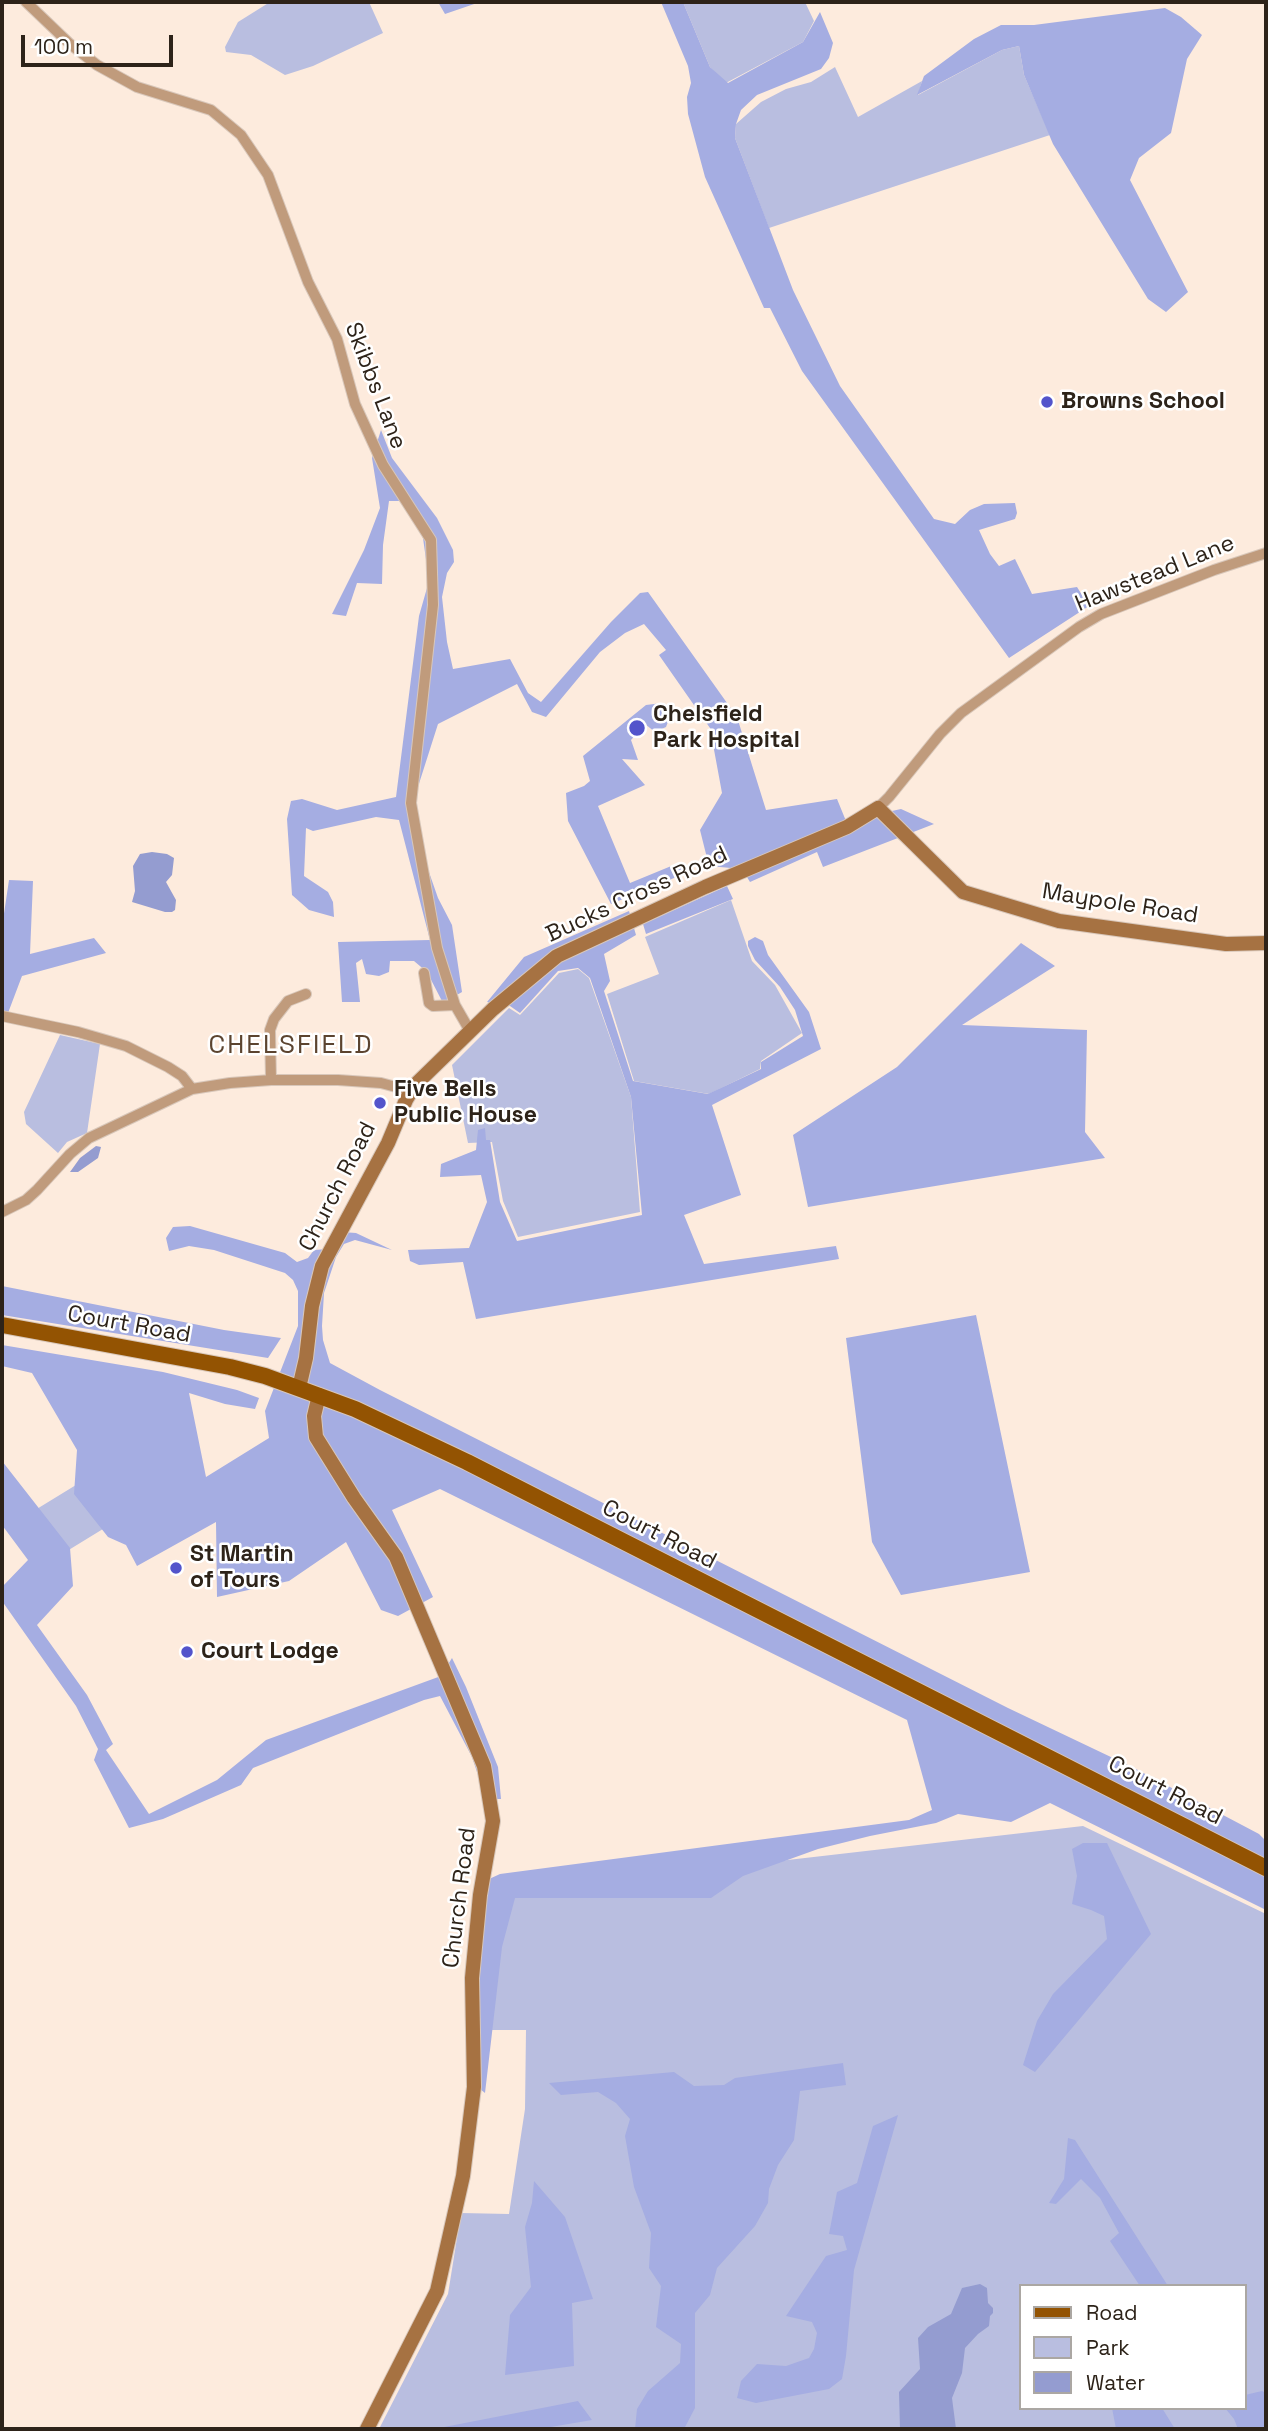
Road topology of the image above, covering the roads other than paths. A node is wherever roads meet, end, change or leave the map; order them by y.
1 (26, 2) edge
2 (1266, 553) edge
3 (878, 808) junction
4 (1266, 943) edge
5 (425, 973) dead end
6 (306, 994) dead end
7 (456, 1005) junction
8 (2, 1016) edge
9 (470, 1031) junction
10 (271, 1080) junction
11 (192, 1089) junction
12 (411, 1091) junction
13 (2, 1213) edge
14 (2, 1325) edge
15 (299, 1388) junction
16 (319, 1395) junction
17 (1266, 1868) edge
18 (367, 2429) edge

1 - 7 street, Skibbs Lane
2 - 3 street, Hawstead Lane
3 - 4 street, Maypole Road
3 - 9 street, Bucks Cross Road
5 - 7 street
6 - 10 street
7 - 9 street, Skibbs Lane
8 - 11 street
9 - 12 street, Bucks Cross Road
10 - 11 street
10 - 12 street
11 - 13 street
12 - 15 street, Church Road
14 - 15 main road, Court Road
15 - 16 main road, Court Road
16 - 17 main road, Court Road
16 - 18 street, Church Road

